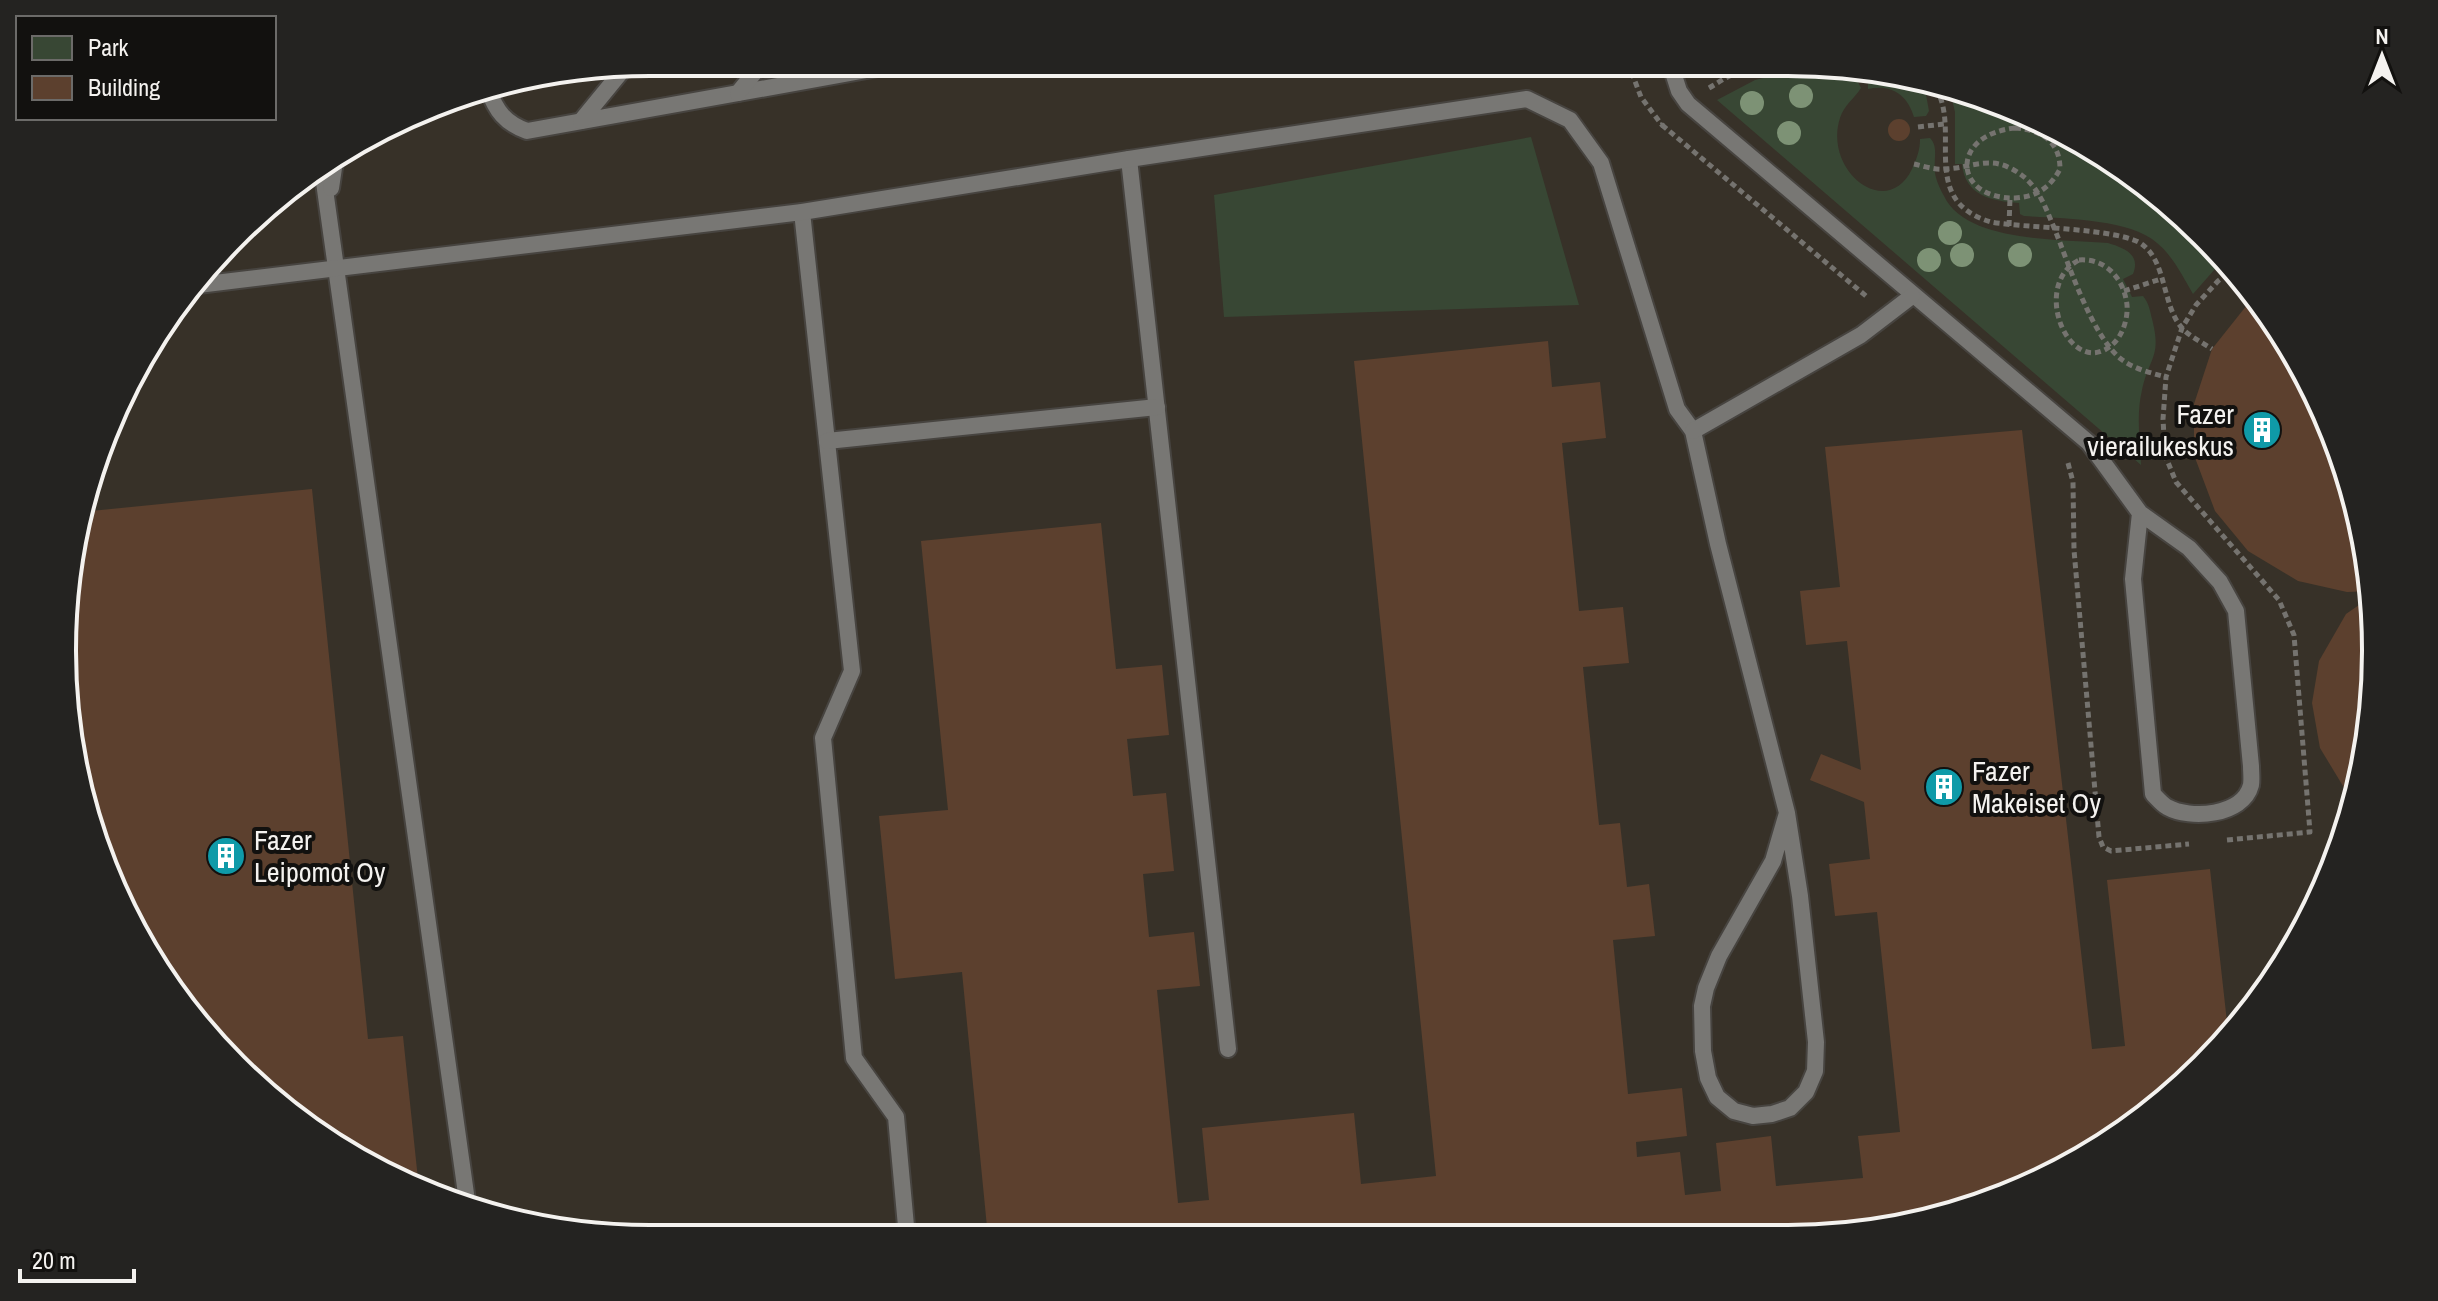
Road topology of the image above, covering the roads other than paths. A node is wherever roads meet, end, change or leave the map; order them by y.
1 (752, 76) edge
2 (830, 76) edge
3 (1674, 76) edge
4 (617, 77) edge
5 (738, 93) junction
6 (492, 99) edge
7 (581, 121) junction
8 (1129, 159) junction
9 (333, 171) edge
10 (324, 178) edge
11 (329, 201) junction
12 (802, 212) junction
13 (337, 270) junction
14 (209, 284) edge
15 (1912, 296) junction
16 (1157, 407) junction
17 (1693, 431) junction
18 (827, 441) junction
19 (2140, 513) junction
20 (1787, 813) junction
21 (1228, 1049) dead end
22 (466, 1195) edge
23 (906, 1225) edge

1 - 5 lane
2 - 5 lane
3 - 15 lane
4 - 7 lane
5 - 7 lane
6 - 7 lane
8 - 12 lane
8 - 16 lane
8 - 17 lane
9 - 11 lane
10 - 11 lane
11 - 13 lane
12 - 13 lane
12 - 18 lane
13 - 14 lane
13 - 22 lane
15 - 17 lane
15 - 19 lane
16 - 18 lane
16 - 21 lane
17 - 20 lane
18 - 23 lane
19 - 19 lane
20 - 20 lane

